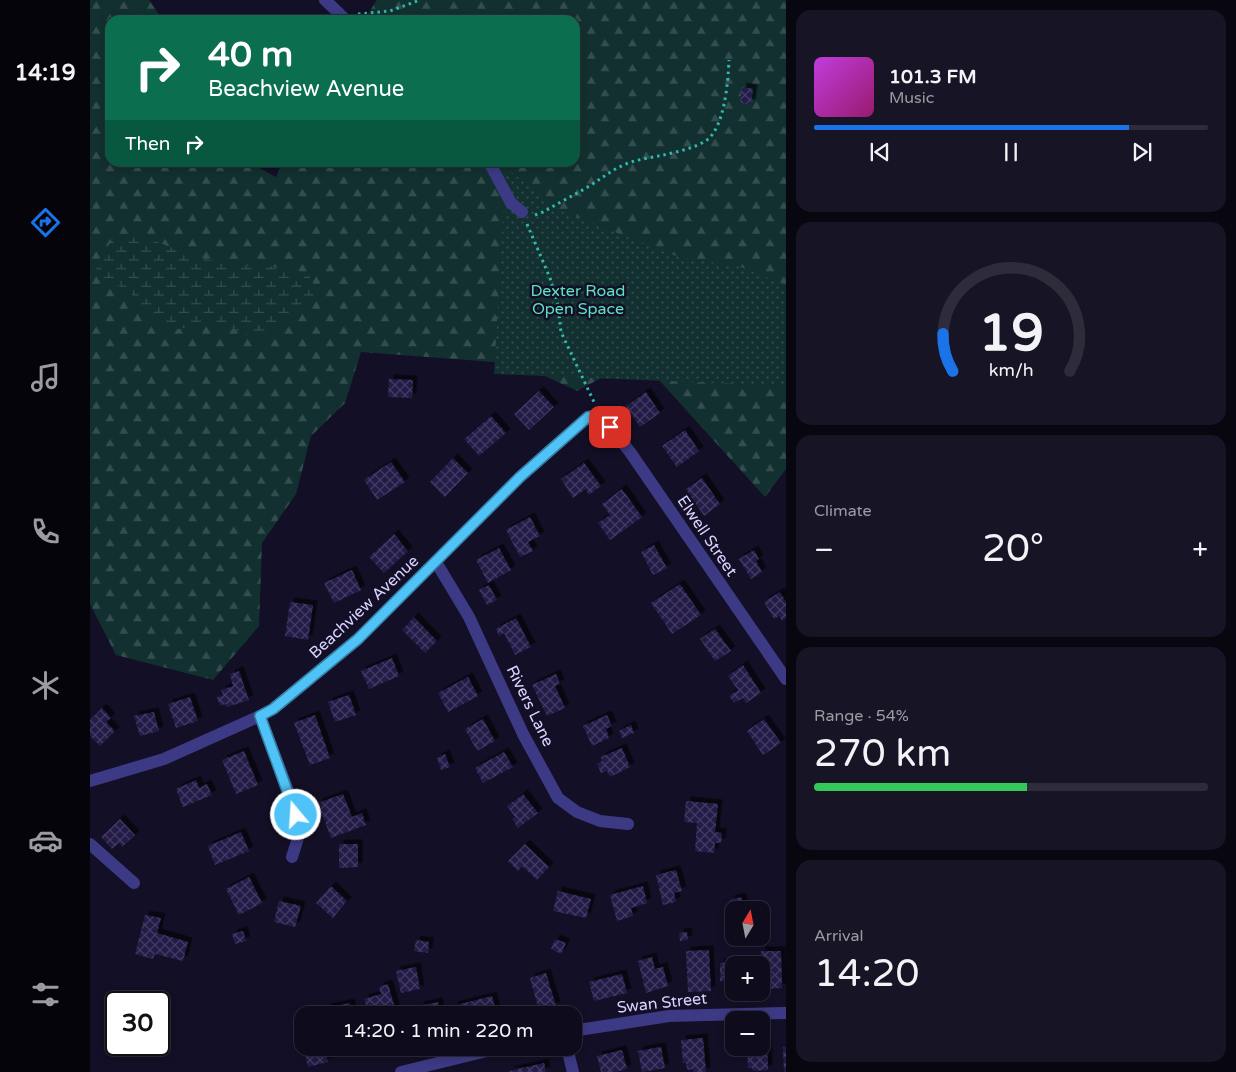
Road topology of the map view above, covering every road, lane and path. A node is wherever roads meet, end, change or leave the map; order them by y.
1 (325, 0) edge
2 (420, 0) edge
3 (341, 15) edge
4 (364, 15) edge
5 (730, 60) dead end
6 (492, 167) edge
7 (522, 212) junction
8 (600, 415) junction
9 (436, 562) junction
10 (786, 679) edge
11 (260, 716) junction
12 (90, 781) edge
13 (628, 824) dead end
14 (90, 844) edge
15 (292, 857) dead end
16 (134, 883) dead end
17 (786, 1013) edge
18 (582, 1029) edge
19 (466, 1056) edge
20 (569, 1056) edge
21 (401, 1072) edge
22 (573, 1072) edge

1 - 3 street
2 - 4 path
5 - 7 path
6 - 7 street
7 - 8 path
8 - 9 street, Beachview Avenue
8 - 10 street, Elwell Street
9 - 11 street, Beachview Avenue
9 - 13 street, Rivers Lane
11 - 12 street, Beachview Avenue
11 - 15 street
14 - 16 street
17 - 18 street, Swan Street
19 - 21 street
20 - 22 street

